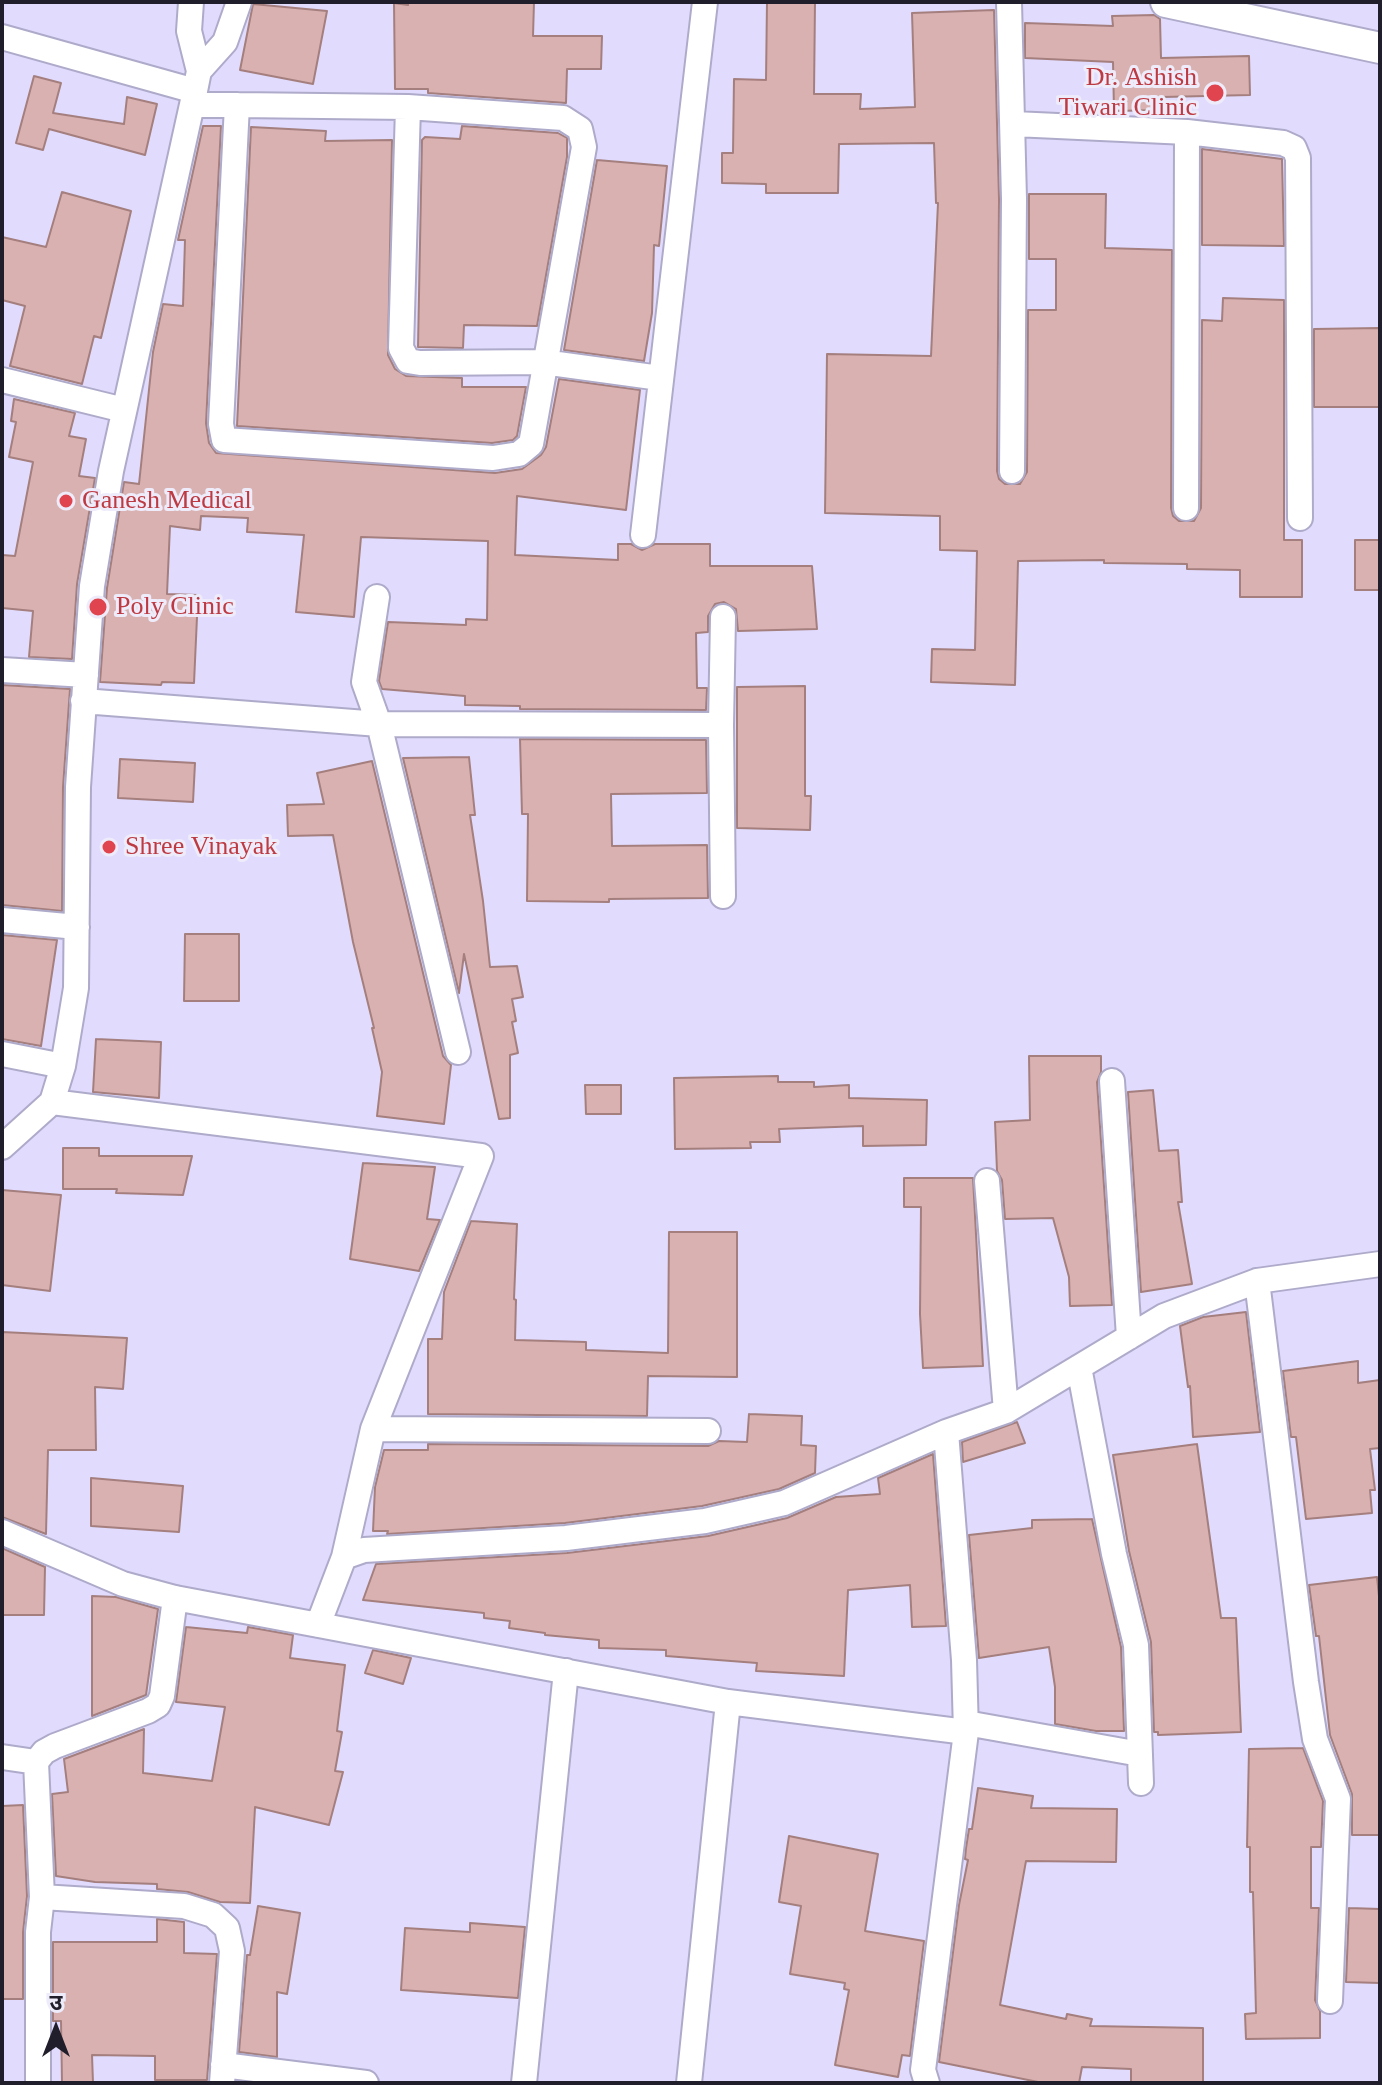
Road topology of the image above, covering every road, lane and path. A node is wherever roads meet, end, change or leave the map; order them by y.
1 (191, 2) edge
2 (239, 2) edge
3 (705, 2) edge
4 (1009, 2) edge
5 (1166, 2) edge
6 (2, 37) edge
7 (1380, 48) edge
8 (196, 89) junction
9 (237, 105) junction
10 (408, 107) junction
11 (1014, 124) junction
12 (1187, 132) junction
13 (543, 362) junction
14 (660, 378) junction
15 (2, 380) edge
16 (124, 410) junction
17 (1012, 471) dead end
18 (1186, 508) dead end
19 (1300, 518) dead end
20 (643, 535) dead end
21 (377, 597) dead end
22 (723, 617) dead end
23 (2, 670) edge
24 (86, 675) junction
25 (83, 701) junction
26 (379, 724) junction
27 (721, 725) junction
28 (723, 896) dead end
29 (2, 920) edge
30 (77, 927) junction
31 (458, 1052) dead end
32 (2, 1054) edge
33 (63, 1066) junction
34 (1112, 1081) dead end
35 (52, 1102) junction
36 (2, 1147) edge
37 (987, 1181) dead end
38 (1380, 1264) edge
39 (1257, 1281) junction
40 (1129, 1337) junction
41 (1079, 1367) junction
42 (1006, 1411) junction
43 (373, 1429) junction
44 (708, 1431) dead end
45 (946, 1432) junction
46 (2, 1532) edge
47 (344, 1557) junction
48 (175, 1598) junction
49 (318, 1625) junction
50 (566, 1671) junction
51 (728, 1702) junction
52 (966, 1727) junction
53 (1140, 1754) junction
54 (2, 1757) edge
55 (36, 1762) junction
56 (1141, 1783) dead end
57 (42, 1897) junction
58 (1330, 2001) dead end
59 (222, 2074) edge
60 (38, 2083) edge
61 (366, 2083) edge
62 (524, 2083) edge
63 (689, 2083) edge
64 (927, 2083) edge

1 - 8 street
2 - 8 street
3 - 14 street
4 - 11 street
5 - 7 street
6 - 8 street
8 - 9 street
8 - 16 street
9 - 10 street
9 - 13 street
10 - 13 street
10 - 13 street
11 - 12 street
11 - 17 street
12 - 18 street
12 - 19 street
13 - 14 street
14 - 20 street
15 - 16 street
16 - 24 street
21 - 26 street
22 - 27 street
23 - 24 street
24 - 25 street
25 - 26 street
25 - 30 street
26 - 27 street
26 - 31 street
27 - 28 street
29 - 30 street
30 - 33 street
32 - 33 street
33 - 35 street
34 - 40 street
35 - 36 street
35 - 43 street
37 - 42 street
38 - 39 street
39 - 40 street
39 - 58 street
40 - 41 street
41 - 42 street
41 - 53 street
42 - 45 street
43 - 44 street
43 - 47 street
45 - 47 street
45 - 52 street
46 - 48 street
47 - 49 street
48 - 49 street
48 - 55 street
49 - 50 street
50 - 51 street
50 - 62 street
51 - 52 street
51 - 63 street
52 - 53 street
52 - 64 street
53 - 56 street
54 - 55 street
55 - 57 street
57 - 59 street
57 - 60 street
59 - 61 street

